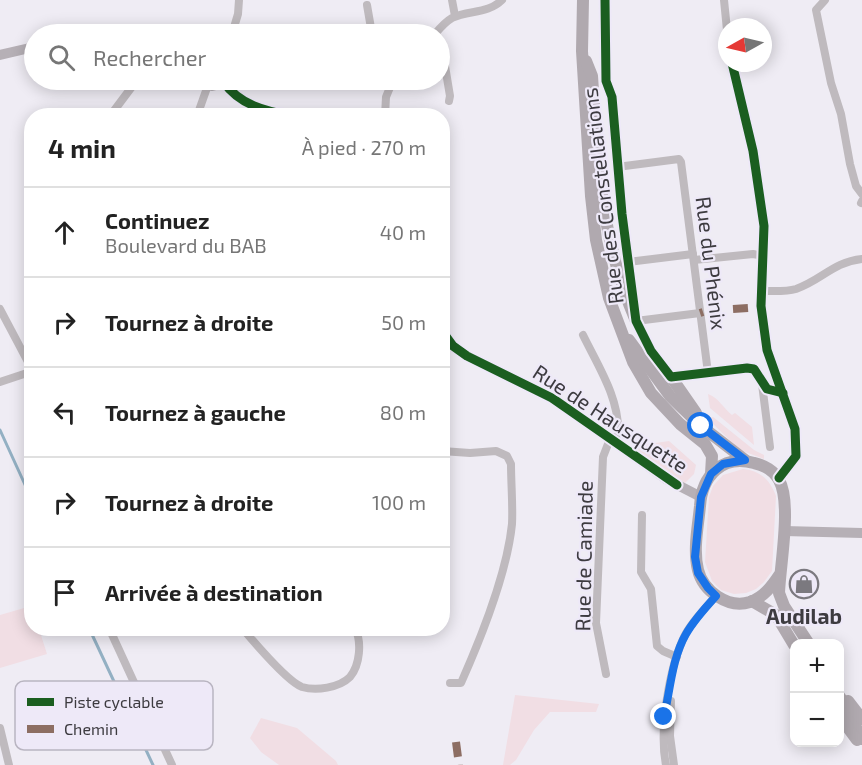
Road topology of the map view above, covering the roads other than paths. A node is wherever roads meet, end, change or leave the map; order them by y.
1 (239, 0) edge
2 (452, 0) edge
3 (502, 0) edge
4 (583, 0) edge
5 (605, 0) edge
6 (724, 0) edge
7 (825, 0) edge
8 (367, 5) dead end
9 (455, 16) junction
10 (726, 18) edge
11 (235, 24) edge
12 (370, 24) edge
13 (444, 24) edge
14 (24, 49) edge
15 (582, 51) junction
16 (0, 55) edge
17 (734, 72) edge
18 (129, 90) edge
19 (203, 90) edge
20 (230, 90) edge
21 (388, 90) edge
22 (449, 90) edge
23 (449, 101) dead end
24 (116, 108) edge
25 (199, 108) edge
26 (260, 108) edge
27 (385, 108) edge
28 (617, 167) junction
29 (862, 194) edge
30 (764, 256) junction
31 (693, 257) junction
32 (862, 259) edge
33 (628, 262) junction
34 (763, 291) junction
35 (0, 309) edge
36 (700, 313) junction
37 (636, 321) junction
38 (621, 329) junction
39 (583, 335) dead end
40 (450, 342) edge
41 (24, 354) edge
42 (708, 373) junction
43 (24, 374) edge
44 (671, 377) junction
45 (0, 382) edge
46 (762, 383) junction
47 (783, 393) junction
48 (711, 434) junction
49 (611, 441) junction
50 (770, 447) dead end
51 (450, 452) edge
52 (745, 460) junction
53 (711, 474) junction
54 (779, 478) junction
55 (701, 497) junction
56 (642, 516) dead end
57 (784, 531) junction
58 (862, 533) edge
59 (780, 574) junction
60 (716, 596) junction
61 (752, 601) junction
62 (113, 636) edge
63 (250, 636) edge
64 (358, 636) edge
65 (791, 639) edge
66 (805, 639) edge
67 (677, 657) junction
68 (606, 674) dead end
69 (672, 679) junction
70 (133, 681) edge
71 (450, 683) dead end
72 (842, 693) edge
73 (844, 705) edge
74 (862, 719) edge
75 (844, 724) edge
76 (0, 728) edge
77 (862, 739) edge
78 (862, 745) edge
79 (2, 749) edge
80 (165, 750) edge
81 (9, 765) edge
82 (172, 765) edge
83 (666, 765) edge
84 (674, 765) edge

1 - 11 street
2 - 9 street
3 - 9 street
4 - 15 main road
5 - 28 street, Rue des Constellations
6 - 10 street
7 - 29 street
8 - 12 street
9 - 13 street
14 - 16 street
15 - 37 main road
15 - 38 main road
17 - 30 street
18 - 24 street
19 - 25 street
20 - 26 street
21 - 27 street
22 - 23 street
28 - 31 street, Rue du Phénix
28 - 33 street, Rue des Constellations
30 - 31 street
30 - 34 street
31 - 33 street
31 - 36 street, Rue du Phénix
32 - 34 street
33 - 37 street, Rue des Constellations
34 - 47 street
35 - 41 street
36 - 37 street
36 - 42 street, Rue du Phénix
37 - 44 street, Rue des Constellations
38 - 48 main road
38 - 53 main road
39 - 49 street, Rue de Camiade
40 - 49 street, Rue de Hausquette
42 - 44 street
42 - 46 street
43 - 45 street
44 - 48 main road
46 - 47 street
46 - 50 street
47 - 54 street
48 - 52 main road
49 - 55 street, Rue de Hausquette
49 - 68 street, Rue de Camiade
51 - 71 street
52 - 53 main road
52 - 54 main road
53 - 55 main road
54 - 57 main road
55 - 60 main road
56 - 67 street
57 - 58 street
57 - 59 main road
59 - 61 main road
59 - 66 main road
60 - 61 main road
60 - 67 street
61 - 65 main road
62 - 70 street
63 - 64 street
67 - 69 street
69 - 83 street
69 - 84 street
72 - 74 main road
73 - 77 main road
75 - 78 main road
76 - 79 street
79 - 81 street
80 - 82 street

